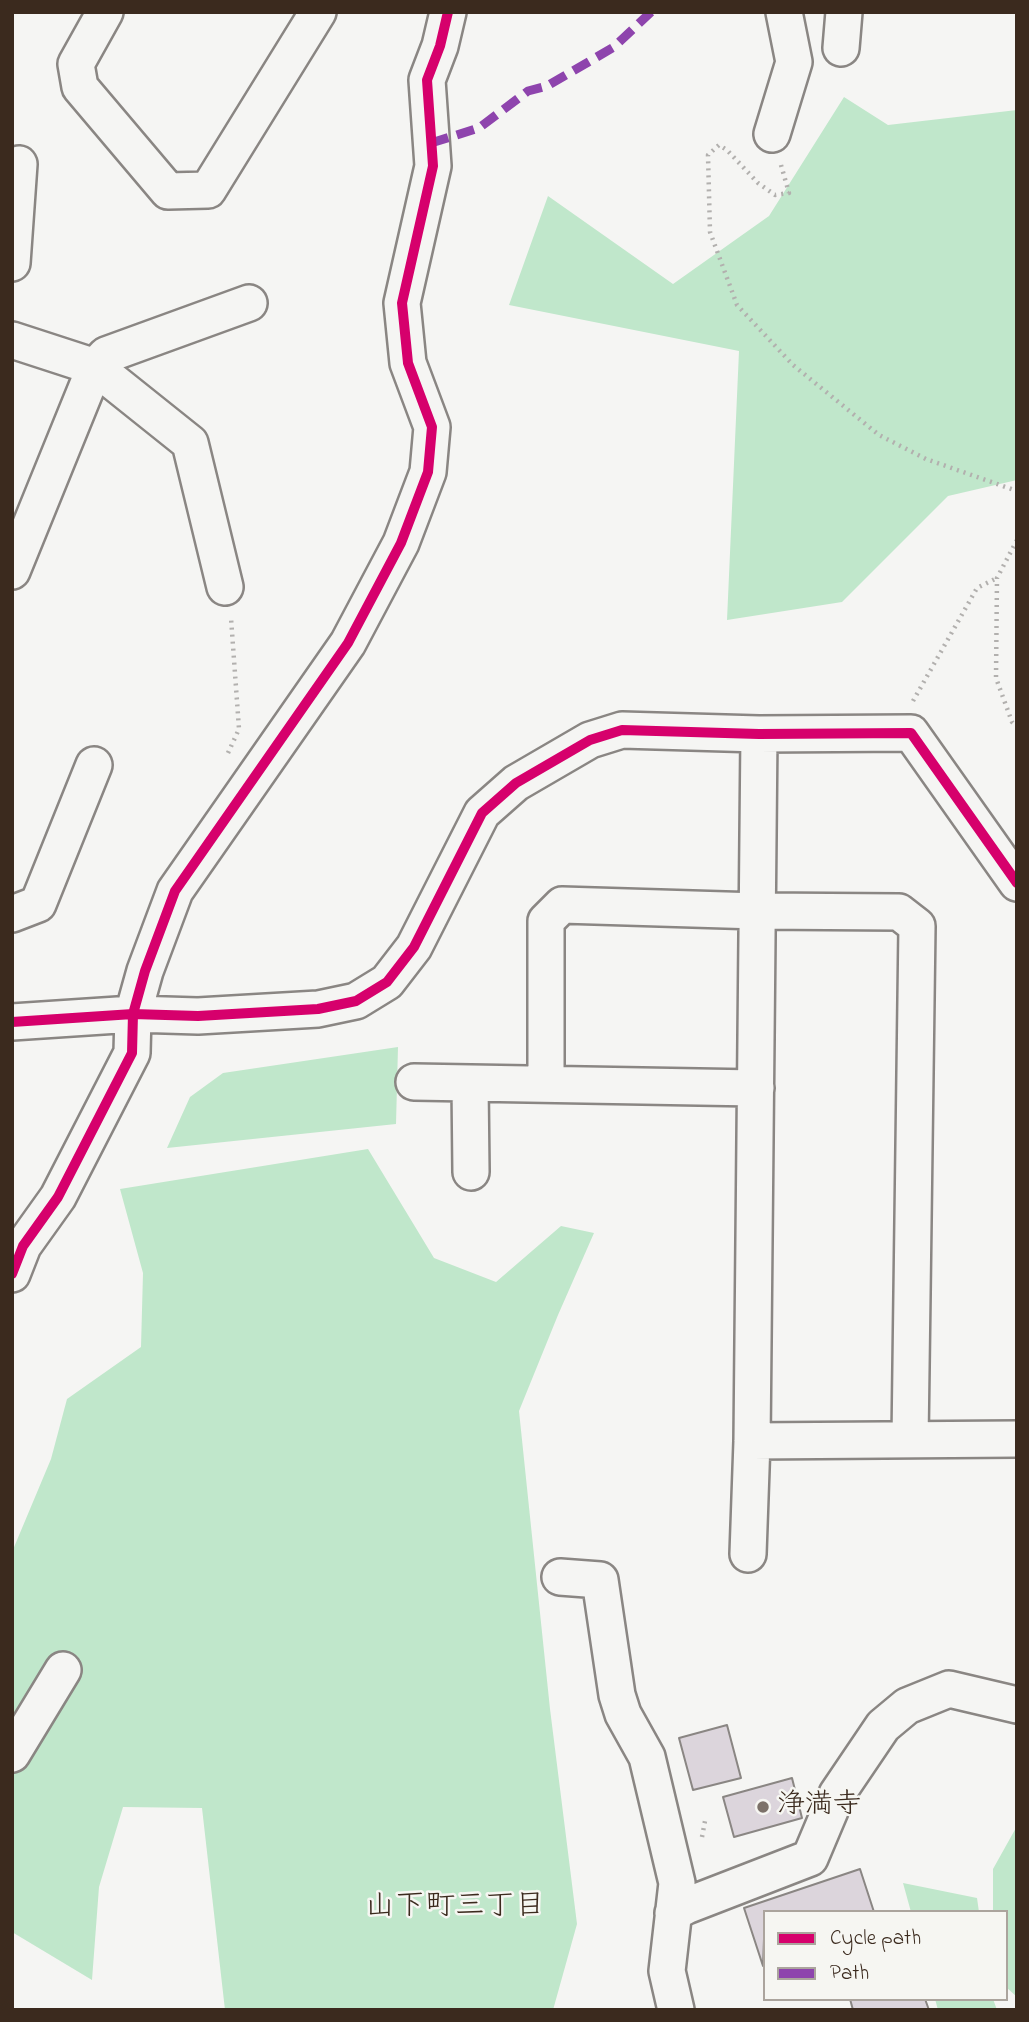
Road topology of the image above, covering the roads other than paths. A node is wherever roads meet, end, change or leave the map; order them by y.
1 (105, 12) edge
2 (318, 12) edge
3 (448, 12) edge
4 (463, 12) edge
5 (783, 12) edge
6 (844, 12) edge
7 (440, 46) junction
8 (841, 48) dead end
9 (772, 134) road end
10 (19, 164) dead end
11 (12, 263) edge
12 (249, 303) dead end
13 (12, 340) edge
14 (95, 367) junction
15 (12, 571) edge
16 (225, 587) road end
17 (759, 734) junction
18 (94, 765) dead end
19 (1017, 883) edge
20 (758, 911) junction
21 (12, 914) edge
22 (133, 1014) junction
23 (12, 1022) edge
24 (414, 1082) dead end
25 (470, 1083) junction
26 (546, 1084) junction
27 (755, 1088) junction
28 (471, 1172) dead end
29 (12, 1274) edge
30 (1017, 1439) edge
31 (909, 1440) junction
32 (752, 1441) junction
33 (748, 1554) dead end
34 (560, 1577) dead end
35 (62, 1670) dead end
36 (1004, 1714) edge
37 (12, 1754) edge
38 (673, 1913) junction
39 (676, 2010) edge

1 - 2 street
3 - 7 street
4 - 7 street
5 - 9 street
6 - 8 street
7 - 22 street
10 - 11 street
12 - 14 street
13 - 14 street
14 - 15 street
14 - 16 street
17 - 19 street
17 - 20 street
17 - 22 street
18 - 21 street
20 - 26 street
20 - 27 street
20 - 31 street
22 - 23 street
22 - 29 street
24 - 25 street
25 - 26 street
25 - 28 street
26 - 27 street
27 - 32 street
30 - 31 street
31 - 32 street
32 - 33 street
34 - 38 street
35 - 37 street
36 - 38 street
38 - 39 street

